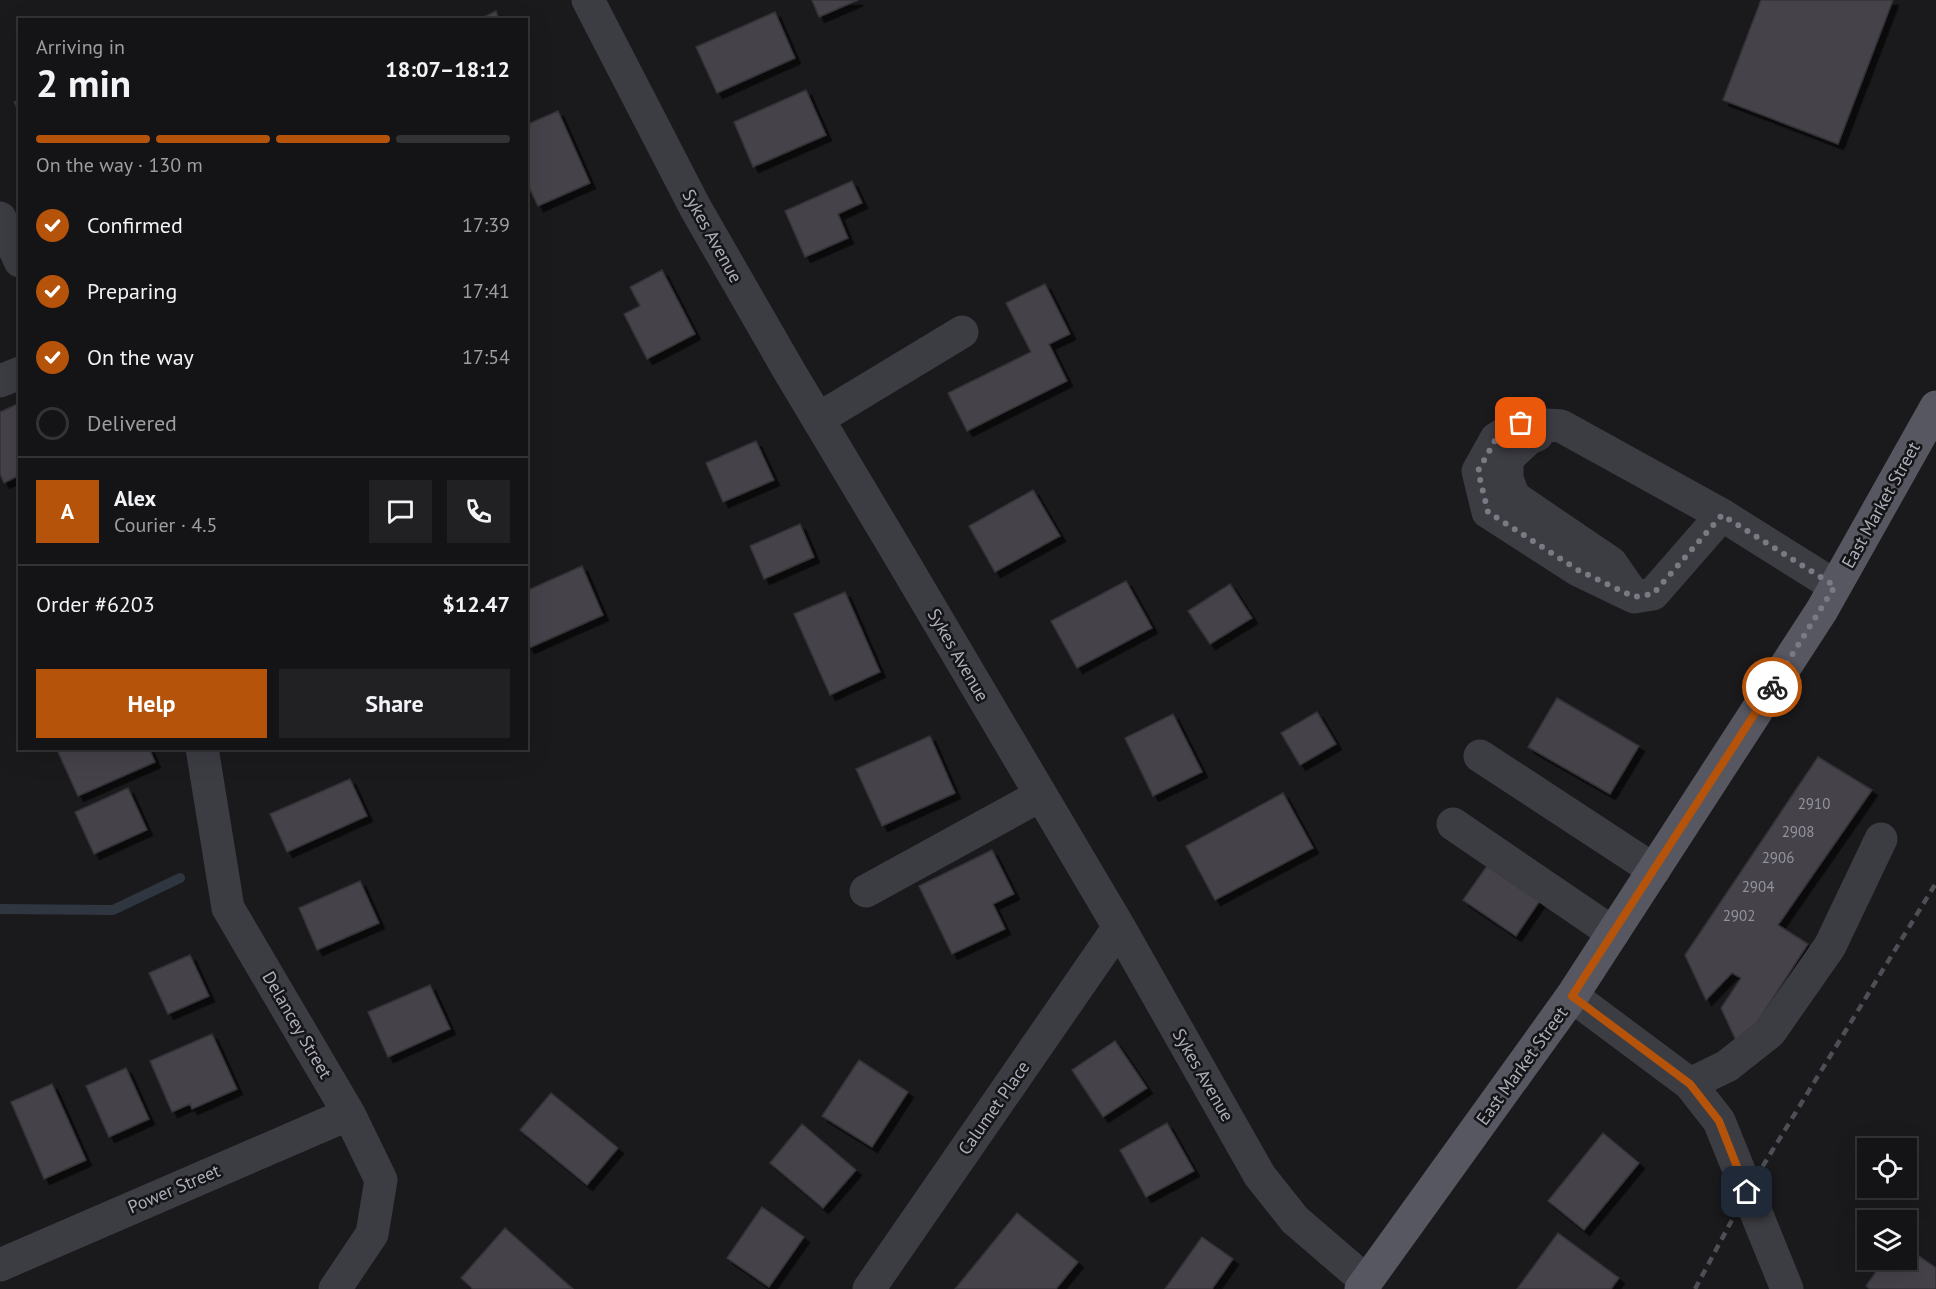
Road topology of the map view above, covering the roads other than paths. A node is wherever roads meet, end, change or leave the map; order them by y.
1 (588, 0) edge
2 (0, 218) edge
3 (18, 257) edge
4 (962, 332) dead end
5 (18, 374) edge
6 (0, 381) edge
7 (1936, 407) edge
8 (818, 418) junction
9 (1722, 515) junction
10 (1835, 586) junction
11 (202, 750) edge
12 (1480, 756) dead end
13 (1041, 795) junction
14 (1453, 824) dead end
15 (1881, 839) dead end
16 (1654, 870) junction
17 (866, 891) dead end
18 (1119, 927) junction
19 (1613, 933) junction
20 (1572, 996) junction
21 (1690, 1084) junction
22 (349, 1114) junction
23 (0, 1265) edge
24 (1364, 1285) edge
25 (334, 1289) edge
26 (868, 1289) edge
27 (1787, 1289) edge

1 - 8 street, Sykes Avenue
2 - 3 street
4 - 8 street
5 - 6 street
7 - 10 main road, East Market Street
8 - 13 street, Sykes Avenue
9 - 9 street
9 - 10 street
10 - 16 main road, East Market Street
11 - 22 street, Delancey Street
12 - 16 street
13 - 17 street
13 - 18 street, Sykes Avenue
14 - 19 street
15 - 21 street
16 - 19 main road, East Market Street
18 - 24 street, Sykes Avenue
18 - 26 street, Calumet Place
19 - 20 main road, East Market Street
20 - 21 street
20 - 24 main road, East Market Street
21 - 27 street
22 - 23 street, Power Street
22 - 25 street, Delancey Street

